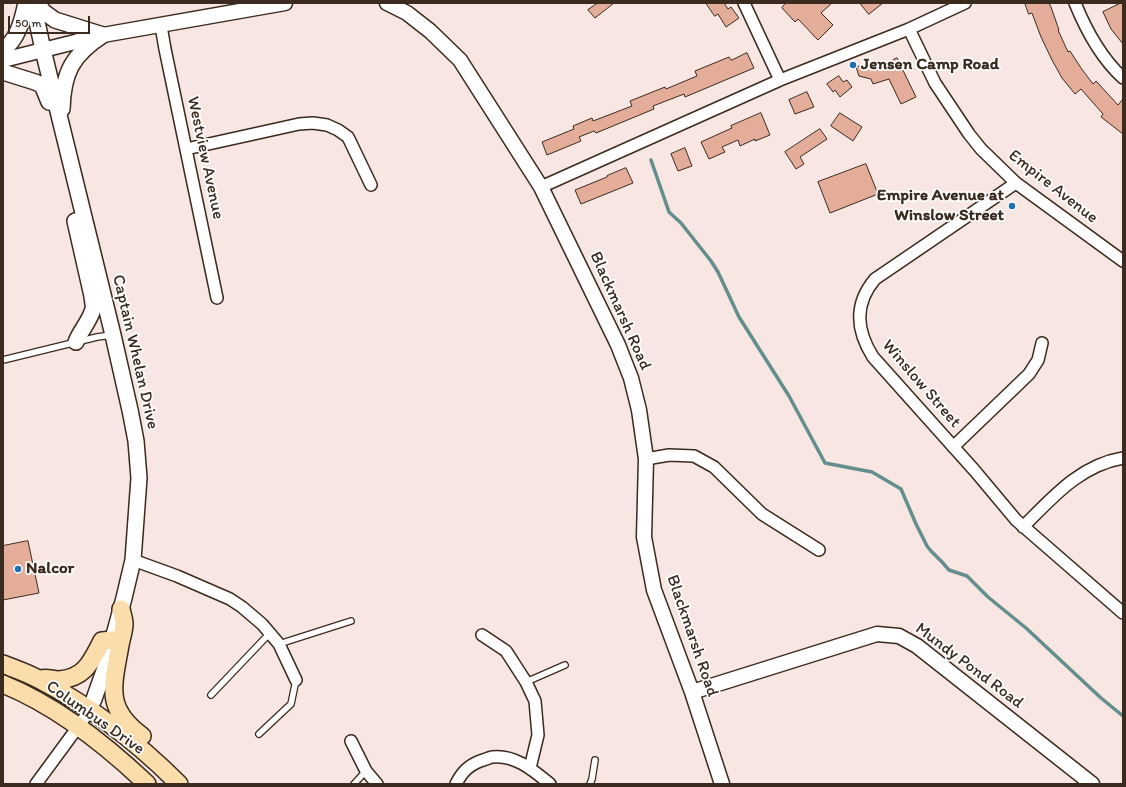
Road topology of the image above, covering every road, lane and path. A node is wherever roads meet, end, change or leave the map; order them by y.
1 (26, 3) edge
2 (33, 3) edge
3 (37, 3) edge
4 (285, 3) edge
5 (387, 3) edge
6 (744, 3) edge
7 (965, 3) edge
8 (1075, 3) edge
9 (161, 26) junction
10 (909, 29) junction
11 (103, 36) junction
12 (3, 50) edge
13 (43, 50) junction
14 (3, 60) edge
15 (3, 72) edge
16 (1123, 78) edge
17 (780, 80) junction
18 (62, 130) junction
19 (186, 149) junction
20 (73, 170) junction
21 (1016, 183) junction
22 (372, 184) dead end
23 (541, 187) junction
24 (1123, 261) edge
25 (217, 298) dead end
26 (112, 334) junction
27 (76, 342) junction
28 (1042, 343) dead end
29 (3, 360) edge
30 (953, 447) junction
31 (1123, 458) edge
32 (646, 459) junction
33 (1023, 527) junction
34 (818, 550) dead end
35 (133, 560) junction
36 (121, 609) junction
37 (1123, 613) edge
38 (351, 621) dead end
39 (269, 634) junction
40 (482, 635) dead end
41 (113, 640) junction
42 (279, 644) junction
43 (3, 664) edge
44 (565, 665) dead end
45 (39, 679) junction
46 (296, 680) joint
47 (526, 682) junction
48 (3, 684) edge
49 (692, 692) junction
50 (211, 695) dead end
51 (89, 710) junction
52 (78, 726) junction
53 (259, 734) dead end
54 (351, 741) dead end
55 (595, 760) dead end
56 (530, 768) junction
57 (366, 771) junction
58 (178, 782) edge
59 (36, 784) edge
60 (147, 784) edge
61 (354, 784) edge
62 (377, 784) edge
63 (456, 784) edge
64 (550, 784) edge
65 (590, 784) edge
66 (722, 784) edge
67 (1092, 784) edge

1 - 12 main road
2 - 13 main road, Captain Whelan Drive
3 - 11 main road
4 - 9 street
5 - 23 street, Blackmarsh Road
6 - 17 street
7 - 10 street
8 - 16 street
9 - 11 street
9 - 19 street, Westview Avenue
10 - 17 street
10 - 21 street, Empire Avenue
11 - 13 street
11 - 18 main road
13 - 14 street
13 - 18 main road, Captain Whelan Drive
15 - 18 main road
17 - 23 street
18 - 20 main road, Captain Whelan Drive
19 - 22 street
19 - 25 street, Westview Avenue
20 - 26 main road, Captain Whelan Drive
20 - 27 main road
21 - 24 street, Empire Avenue
21 - 30 street, Winslow Street
23 - 32 street, Blackmarsh Road
26 - 27 lane
26 - 35 main road, Captain Whelan Drive
27 - 29 lane
28 - 30 street
30 - 33 street, Winslow Street
31 - 33 street
32 - 34 street
32 - 49 street, Blackmarsh Road
33 - 37 street, Winslow Street
35 - 36 main road, Captain Whelan Drive
35 - 39 street
36 - 41 main road, Captain Whelan Drive
36 - 58 main road
38 - 42 lane
39 - 42 street
39 - 50 lane
40 - 47 street
41 - 45 main road
41 - 51 main road, Captain Whelan Drive
42 - 46 street
43 - 45 main road, Columbus Drive
44 - 47 lane
45 - 51 main road, Columbus Drive
46 - 53 lane
47 - 56 street
48 - 52 main road, Columbus Drive
49 - 66 street, Blackmarsh Road
49 - 67 street, Mundy Pond Road
51 - 52 street
51 - 58 main road, Columbus Drive
52 - 59 street
52 - 60 main road, Columbus Drive
54 - 57 street
55 - 65 lane
56 - 63 street
56 - 64 street
57 - 61 lane
57 - 62 street

